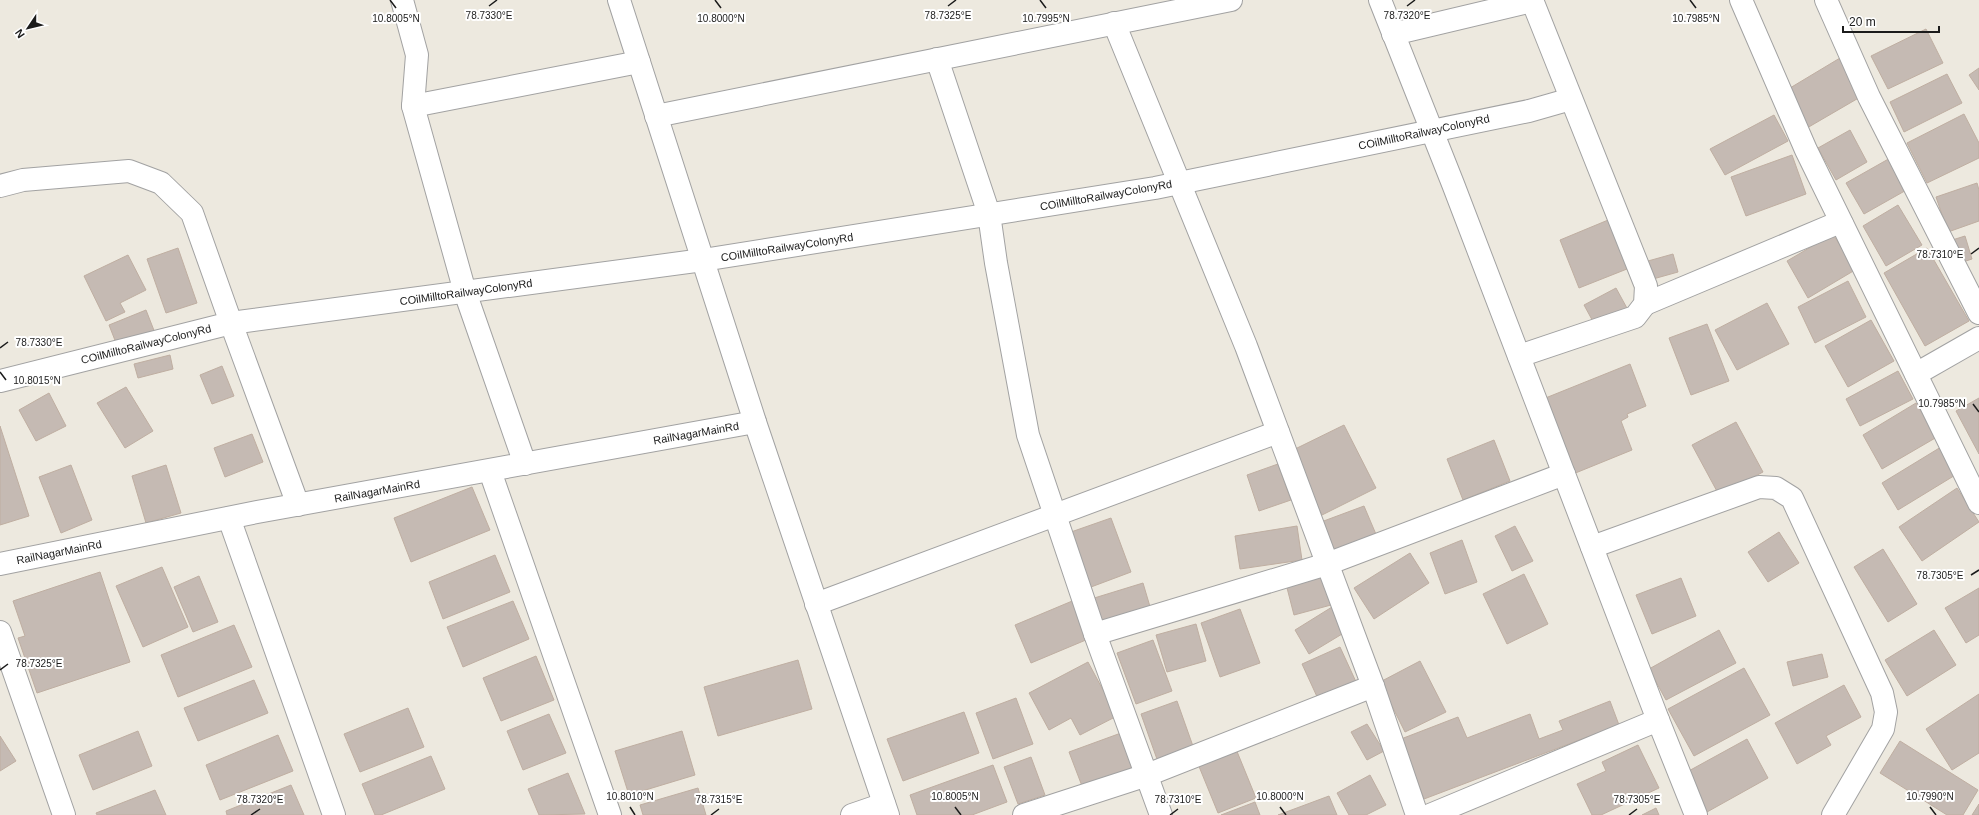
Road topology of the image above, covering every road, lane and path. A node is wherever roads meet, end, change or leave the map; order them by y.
1 (402, 0) edge
2 (619, 0) edge
3 (1230, 0) edge
4 (1380, 0) edge
5 (1532, 0) edge
6 (1742, 0) edge
7 (1826, 0) edge
8 (1114, 23) junction
9 (1393, 34) junction
10 (937, 59) junction
11 (639, 62) junction
12 (1571, 99) junction
13 (413, 106) junction
14 (656, 116) junction
15 (1432, 130) junction
16 (1179, 183) junction
17 (0, 186) edge
18 (989, 214) junction
19 (1842, 224) junction
20 (703, 260) junction
21 (465, 292) junction
22 (1645, 304) junction
23 (1979, 313) edge
24 (231, 324) junction
25 (1979, 338) edge
26 (1519, 356) junction
27 (1916, 374) junction
28 (0, 380) edge
29 (755, 422) junction
30 (1278, 432) junction
31 (524, 464) junction
32 (490, 471) junction
33 (1564, 474) junction
34 (1979, 502) edge
35 (298, 505) junction
36 (1056, 516) junction
37 (229, 518) junction
38 (1592, 547) junction
39 (0, 564) edge
40 (1327, 564) junction
41 (816, 604) junction
42 (0, 632) edge
43 (1095, 634) junction
44 (1373, 686) junction
45 (1658, 720) junction
46 (1147, 775) junction
47 (886, 809) edge
48 (64, 815) edge
49 (334, 815) edge
50 (610, 815) edge
51 (852, 815) edge
52 (1024, 815) edge
53 (1161, 815) edge
54 (1417, 815) edge
55 (1430, 815) edge
56 (1696, 815) edge
57 (1833, 815) edge

1 - 13 street
2 - 11 street
3 - 8 street
4 - 9 street
5 - 9 street
5 - 12 street
6 - 19 street
7 - 23 street
8 - 10 street
8 - 16 street
9 - 15 street
10 - 14 street
10 - 18 street
11 - 13 street
11 - 14 street
12 - 15 street, COilMilltoRailwayColonyRd
12 - 22 street
13 - 21 street
14 - 20 street
15 - 16 street, COilMilltoRailwayColonyRd
15 - 26 street
16 - 18 street, COilMilltoRailwayColonyRd
16 - 30 street
17 - 24 street
18 - 20 street, COilMilltoRailwayColonyRd
18 - 36 street
19 - 22 street
19 - 27 street
20 - 21 street, COilMilltoRailwayColonyRd
20 - 29 street
21 - 24 street, COilMilltoRailwayColonyRd
21 - 31 street
22 - 26 street
24 - 28 street, COilMilltoRailwayColonyRd
24 - 35 street
25 - 27 street
26 - 33 street
27 - 34 street
29 - 31 street, RailNagarMainRd
29 - 41 street
30 - 36 street
30 - 40 street
31 - 32 street, RailNagarMainRd
32 - 35 street, RailNagarMainRd
32 - 50 street
33 - 38 street
33 - 40 street
35 - 37 street, RailNagarMainRd
36 - 41 street
36 - 43 street
37 - 39 street, RailNagarMainRd
37 - 49 street
38 - 45 street
38 - 57 street
40 - 43 street
40 - 44 street
41 - 47 street
42 - 48 street
43 - 46 street
44 - 46 street
44 - 54 street
45 - 55 street
45 - 56 street
46 - 52 street
46 - 53 street
47 - 51 street

